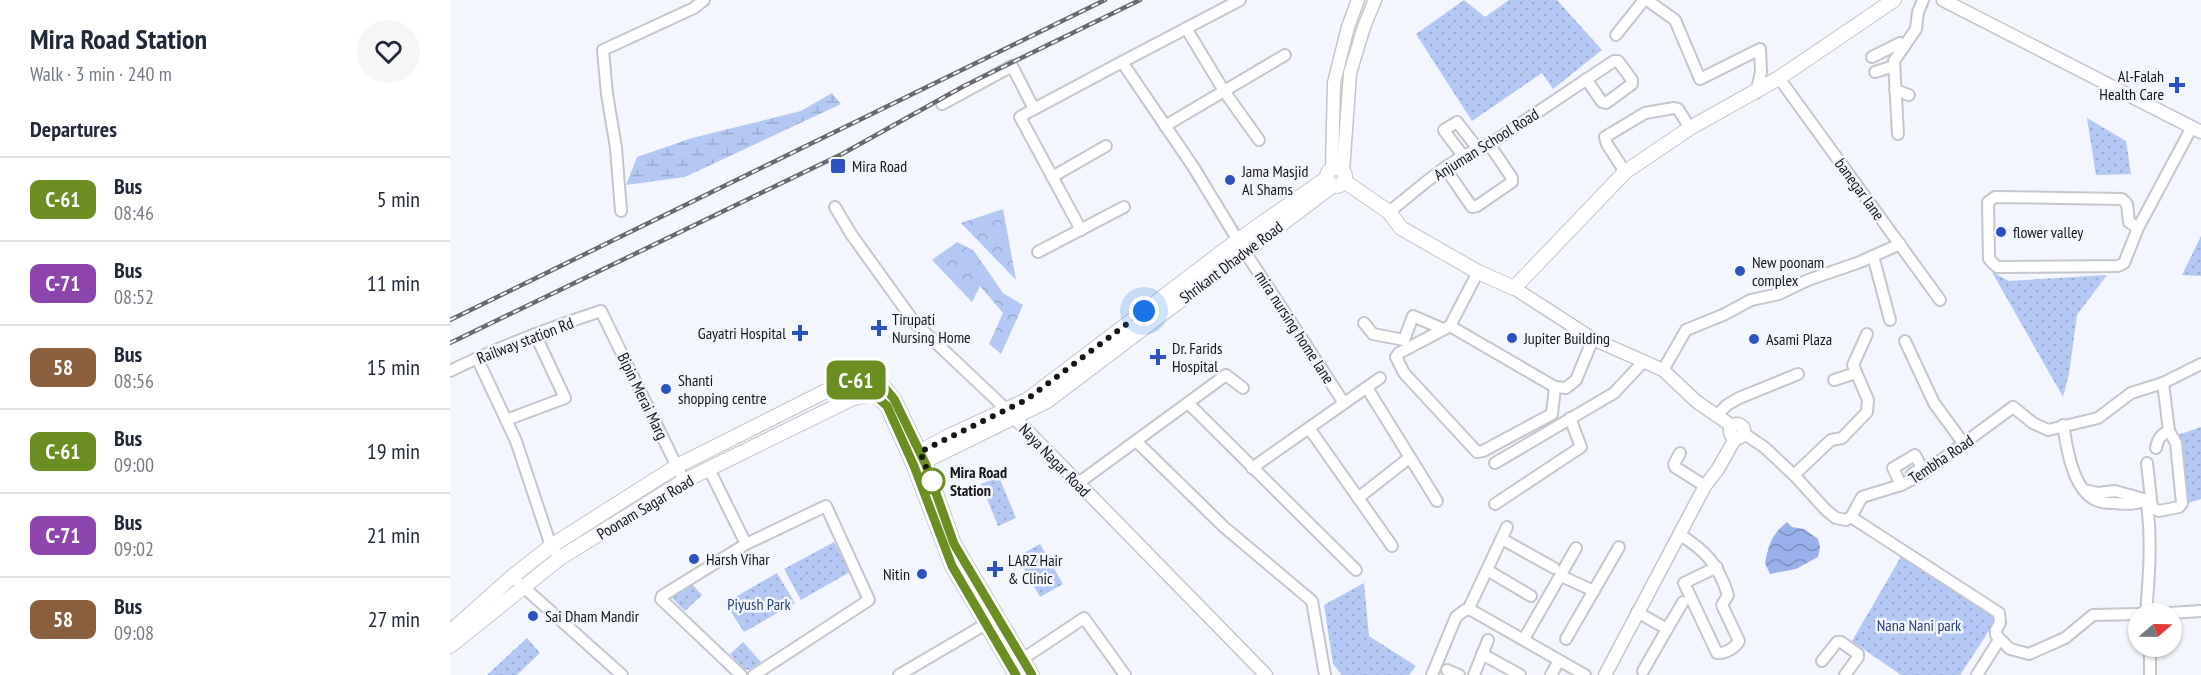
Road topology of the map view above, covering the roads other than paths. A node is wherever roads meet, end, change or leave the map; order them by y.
1 (704, 0) edge
2 (1240, 0) edge
3 (1646, 0) edge
4 (1894, 0) edge
5 (1923, 0) edge
6 (1943, 0) edge
7 (1377, 1) edge
8 (1357, 2) edge
9 (1186, 28) junction
10 (1616, 35) dead end
11 (1903, 43) junction
12 (1285, 55) dead end
13 (1872, 57) dead end
14 (1122, 62) junction
15 (1894, 66) junction
16 (1875, 72) dead end
17 (1779, 78) junction
18 (1586, 80) dead end
19 (1895, 90) junction
20 (1224, 91) junction
21 (1756, 93) junction
22 (1909, 95) dead end
23 (942, 104) dead end
24 (1034, 109) junction
25 (1165, 126) junction
26 (1690, 128) junction
27 (2196, 129) edge
28 (1898, 134) dead end
29 (1259, 140) dead end
30 (1490, 144) junction
31 (1106, 146) dead end
32 (1478, 149) junction
33 (1464, 157) junction
34 (1445, 168) junction
35 (1625, 172) junction
36 (1052, 177) junction
37 (1335, 177) junction
38 (835, 207) dead end
39 (1124, 207) dead end
40 (621, 211) dead end
41 (1389, 212) junction
42 (2138, 228) junction
43 (1081, 230) junction
44 (1900, 244) junction
45 (1242, 246) junction
46 (1038, 252) dead end
47 (1872, 256) junction
48 (1478, 272) junction
49 (1514, 288) junction
50 (1940, 300) dead end
51 (601, 311) joint
52 (1890, 320) dead end
53 (1364, 323) dead end
54 (1447, 327) junction
55 (535, 334) junction
56 (1867, 334) dead end
57 (1593, 339) junction
58 (1905, 341) dead end
59 (477, 358) junction
60 (1644, 361) junction
61 (2201, 364) edge
62 (1663, 370) junction
63 (450, 371) edge
64 (1856, 373) junction
65 (1798, 374) dead end
66 (1380, 378) dead end
67 (1834, 380) dead end
68 (2163, 383) junction
69 (1556, 387) junction
70 (1243, 388) dead end
71 (1367, 388) junction
72 (1188, 403) junction
73 (1344, 403) junction
74 (1010, 413) junction
75 (1717, 415) junction
76 (1570, 418) junction
77 (506, 420) junction
78 (2063, 425) junction
79 (1309, 428) junction
80 (2169, 431) junction
81 (1737, 432) junction
82 (1136, 441) junction
83 (1964, 444) junction
84 (2156, 448) dead end
85 (1680, 453) dead end
86 (1409, 458) junction
87 (919, 460) junction
88 (1495, 463) dead end
89 (2147, 463) dead end
90 (677, 466) junction
91 (1252, 468) junction
92 (709, 469) junction
93 (1794, 475) junction
94 (684, 481) junction
95 (1077, 484) junction
96 (1705, 486) junction
97 (1358, 498) junction
98 (1437, 501) dead end
99 (1495, 504) dead end
100 (1851, 518) junction
101 (1507, 527) dead end
102 (1679, 534) junction
103 (1502, 539) junction
104 (746, 544) junction
105 (551, 546) junction
106 (1392, 546) dead end
107 (1576, 548) dead end
108 (1619, 548) dead end
109 (560, 558) junction
110 (1717, 567) junction
111 (1356, 570) dead end
112 (1487, 570) junction
113 (1557, 572) junction
114 (518, 581) junction
115 (1594, 591) junction
116 (1531, 596) dead end
117 (1683, 602) dead end
118 (2147, 603) edge
119 (1468, 610) junction
120 (2201, 611) edge
121 (1637, 612) junction
122 (2182, 612) edge
123 (2128, 614) edge
124 (991, 622) junction
125 (1667, 629) junction
126 (450, 632) edge
127 (1524, 639) junction
128 (1566, 639) dead end
129 (1488, 640) dead end
130 (1999, 640) junction
131 (450, 646) edge
132 (1482, 654) junction
133 (2152, 657) edge
134 (1021, 660) junction
135 (1822, 661) dead end
136 (1447, 670) dead end
137 (1643, 670) dead end
138 (622, 675) edge
139 (741, 675) edge
140 (754, 675) edge
141 (899, 675) edge
142 (1016, 675) edge
143 (1032, 675) edge
144 (1125, 675) edge
145 (1266, 675) edge
146 (1326, 675) edge
147 (1432, 675) edge
148 (1459, 675) edge
149 (1474, 675) edge
150 (1520, 675) edge
151 (1585, 675) edge
152 (1605, 675) edge
153 (1845, 675) edge
154 (1977, 675) edge
155 (2150, 675) edge

1 - 40 street
2 - 9 street
3 - 10 street
3 - 21 street
4 - 17 main road
5 - 11 street
6 - 27 street
7 - 8 street
7 - 37 street
8 - 37 street
9 - 14 street
9 - 20 street
11 - 13 street
11 - 15 street
12 - 20 street
14 - 24 street
14 - 25 street, mira nursing home lane
15 - 16 street
15 - 19 street
17 - 21 main road
17 - 44 street, banegar lane
18 - 30 street, Anjuman School Road
19 - 22 street
19 - 28 street
20 - 25 street
20 - 29 street
21 - 26 main road
23 - 24 street
24 - 36 street
25 - 45 street, mira nursing home lane
26 - 35 main road
26 - 35 street
27 - 42 street
30 - 32 street, Anjuman School Road
30 - 34 street
31 - 36 street
32 - 33 street, Anjuman School Road
32 - 33 street
33 - 34 street, Anjuman School Road
34 - 41 street, Anjuman School Road
35 - 49 main road
36 - 43 street
37 - 41 main road
37 - 45 main road, Shrikant Dhadwe Road
38 - 74 street, Naya Nagar Road
39 - 43 street
41 - 48 main road
42 - 42 street
43 - 46 street
44 - 47 street
44 - 50 street, banegar lane
45 - 73 street, mira nursing home lane
45 - 74 main road, Shrikant Dhadwe Road
47 - 52 street
47 - 62 street
48 - 49 main road
48 - 54 street
49 - 57 street
51 - 55 street, Railway station Rd
51 - 90 street, Bipin Merai Marg
53 - 54 street
54 - 69 street
54 - 69 street
55 - 59 street, Railway station Rd
55 - 77 street
56 - 64 street
57 - 60 street
57 - 69 street
58 - 83 street
59 - 63 street, Railway station Rd
59 - 77 street
60 - 62 street
60 - 76 street
61 - 68 street
62 - 75 street
64 - 67 street
64 - 93 street
65 - 75 street
66 - 71 street
68 - 78 street
68 - 80 street
70 - 72 street
71 - 73 street
71 - 86 street
72 - 82 street
72 - 91 street
73 - 79 street
74 - 87 main road, Shrikant Dhadwe Road
74 - 95 street, Naya Nagar Road
75 - 81 street
76 - 88 street
76 - 99 street
77 - 105 street
78 - 83 street, Tembha Road
78 - 118 street
79 - 91 street
79 - 97 street
80 - 84 street
80 - 89 street
81 - 93 street
81 - 96 street
82 - 95 street
82 - 146 street
83 - 100 street, Tembha Road
85 - 96 street
86 - 97 street
86 - 98 street
87 - 90 main road, Poonam Sagar Road
87 - 92 main road, Poonam Sagar Road
87 - 124 main road
90 - 94 street, Bipin Merai Marg
90 - 105 main road, Poonam Sagar Road
91 - 111 street
92 - 94 main road, Poonam Sagar Road
92 - 104 street
93 - 100 street
94 - 109 main road, Poonam Sagar Road
95 - 145 street, Naya Nagar Road
96 - 102 street
97 - 106 street
100 - 130 street
101 - 103 street
102 - 110 street
102 - 121 street
103 - 112 street
103 - 113 street
104 - 139 street
104 - 140 street
105 - 109 street
105 - 114 main road, Poonam Sagar Road
107 - 113 street
108 - 115 street
109 - 114 main road, Poonam Sagar Road
110 - 110 street
112 - 116 street
112 - 119 street
113 - 115 street
113 - 127 street
114 - 126 main road, Poonam Sagar Road
114 - 131 main road, Poonam Sagar Road
114 - 138 street
115 - 128 street
117 - 125 street
119 - 127 street
119 - 147 street
120 - 122 street
121 - 125 street
121 - 152 street
123 - 130 street
124 - 134 main road
124 - 141 street
124 - 142 main road
125 - 137 street
127 - 151 street
129 - 132 street
130 - 154 street
132 - 149 street
132 - 150 street
133 - 155 street
134 - 143 main road
134 - 144 street
135 - 153 street
136 - 148 street

